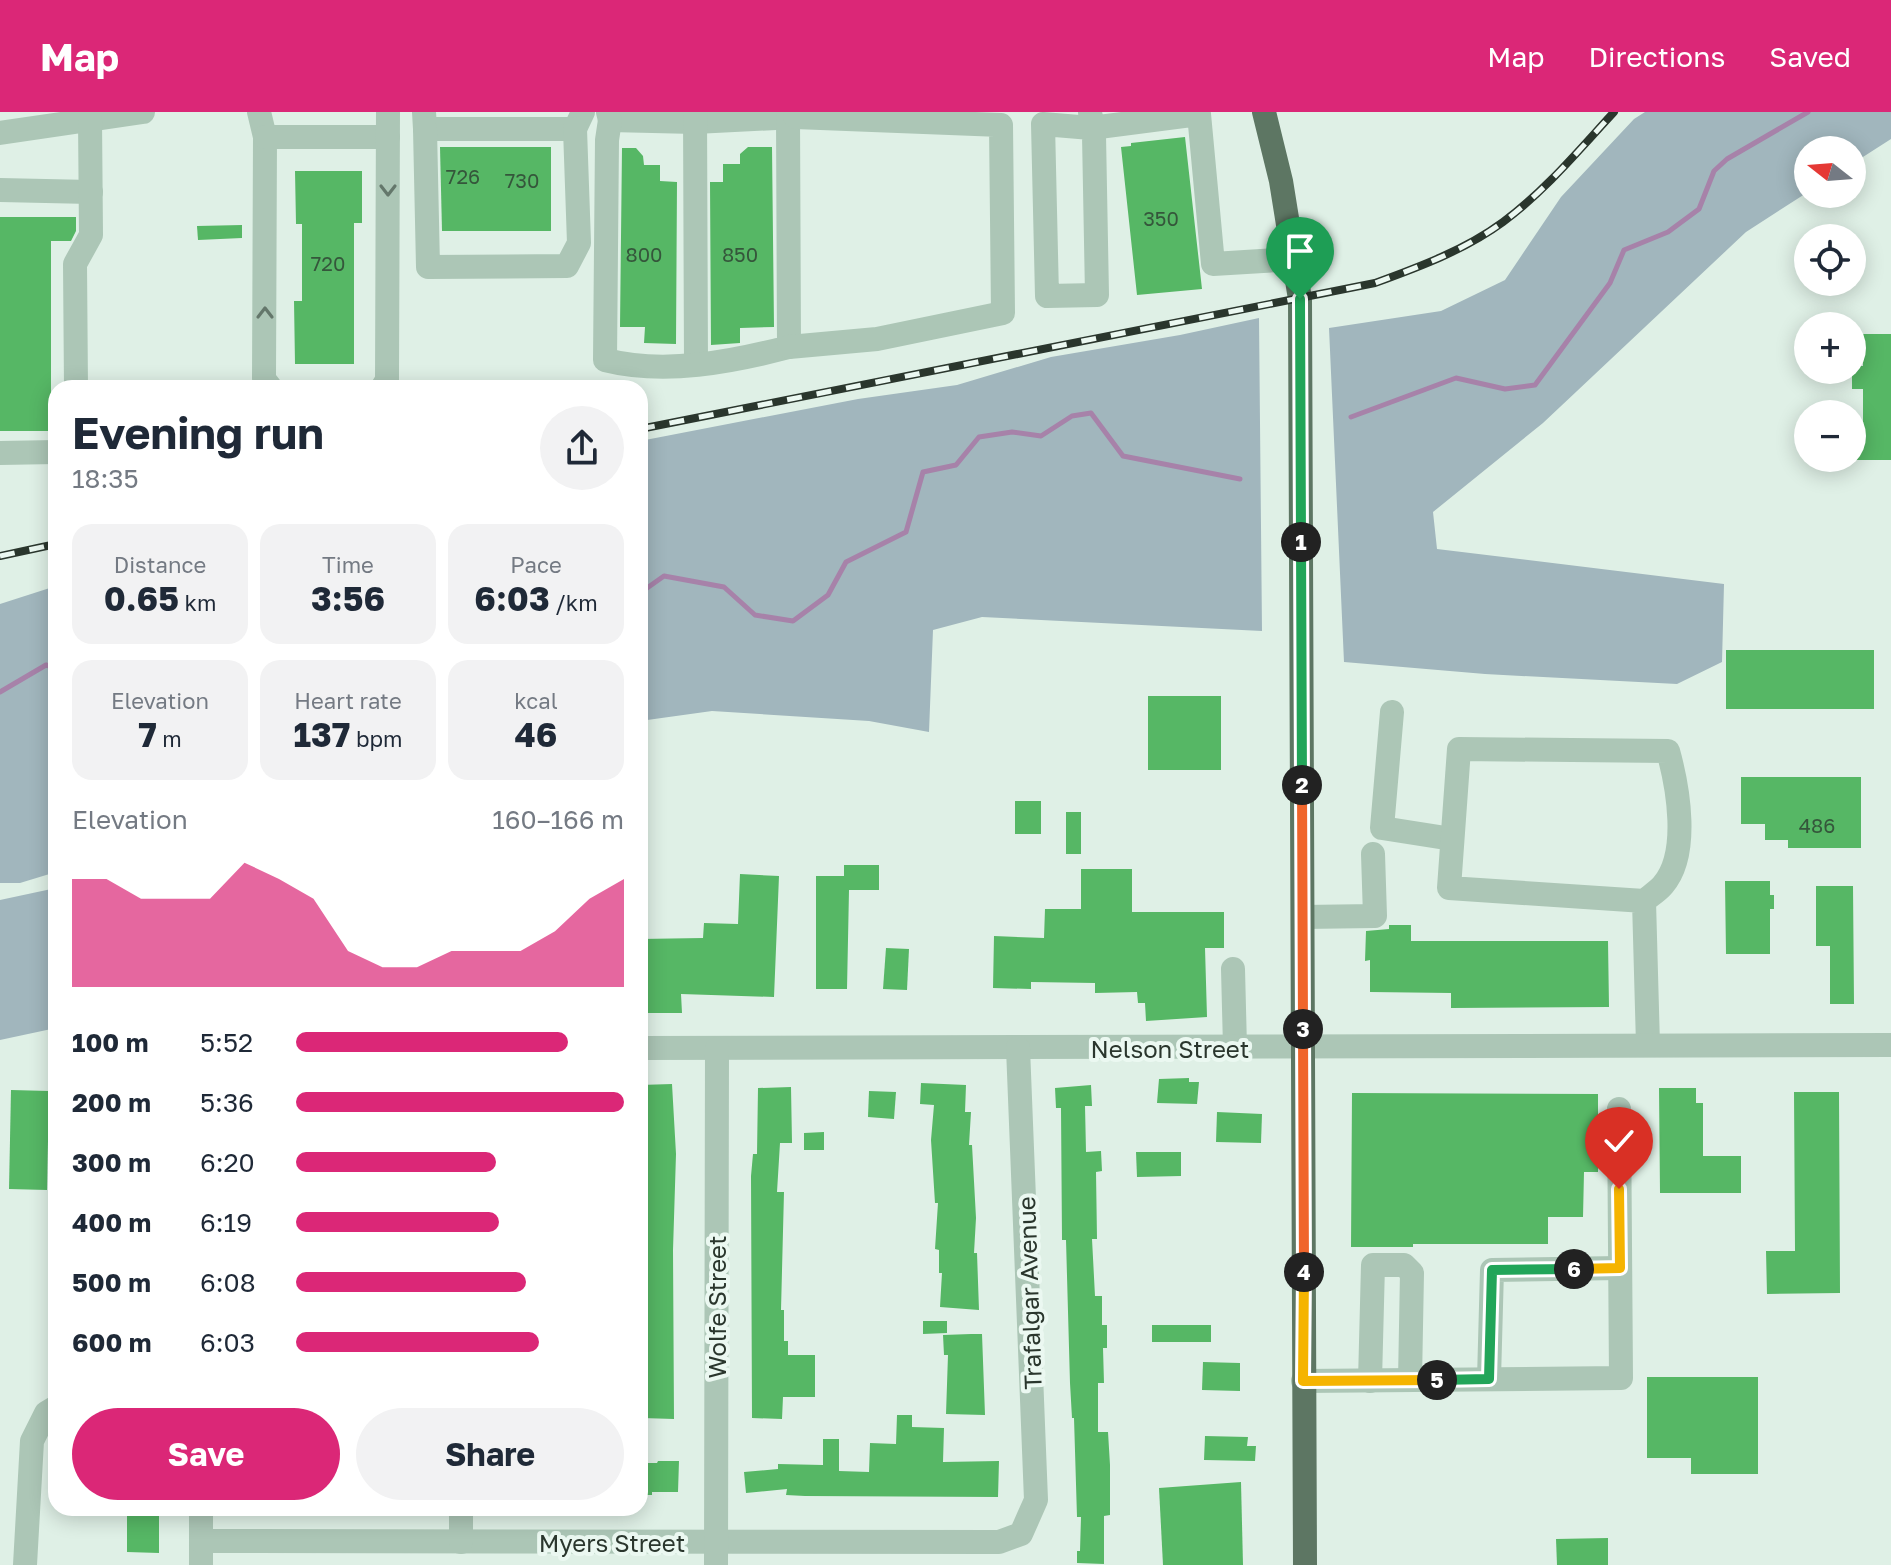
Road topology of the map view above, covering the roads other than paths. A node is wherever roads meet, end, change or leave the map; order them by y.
1 (143, 112) edge
2 (259, 112) edge
3 (388, 112) edge
4 (1264, 112) edge
5 (793, 115) edge
6 (609, 116) edge
7 (695, 117) edge
8 (90, 119) junction
9 (425, 120) edge
10 (1091, 120) edge
11 (579, 121) edge
12 (0, 133) edge
13 (265, 137) junction
14 (388, 137) junction
15 (0, 190) edge
16 (91, 192) junction
17 (1294, 259) junction
18 (789, 347) junction
19 (696, 364) junction
20 (76, 380) edge
21 (265, 380) edge
22 (387, 380) edge
23 (48, 452) edge
24 (0, 453) edge
25 (1392, 712) dead end
26 (1452, 839) junction
27 (1373, 854) dead end
28 (1644, 901) junction
29 (1303, 917) junction
30 (1233, 969) dead end
31 (1648, 1045) junction
32 (1891, 1045) edge
33 (1235, 1047) junction
34 (648, 1048) edge
35 (1018, 1048) junction
36 (1303, 1048) junction
37 (717, 1049) junction
38 (1619, 1109) dead end
39 (1620, 1268) junction
40 (1489, 1379) junction
41 (1410, 1380) junction
42 (1303, 1381) junction
43 (1370, 1381) junction
44 (48, 1412) edge
45 (201, 1516) edge
46 (461, 1516) edge
47 (1021, 1534) joint
48 (461, 1542) junction
49 (201, 1553) edge
50 (716, 1554) edge
51 (25, 1565) edge
52 (1305, 1565) edge

1 - 8 street
2 - 13 street
3 - 14 street
4 - 17 main road
5 - 7 street
5 - 18 street
5 - 18 street
6 - 7 street
6 - 19 street
7 - 19 street
8 - 12 street
8 - 16 street
9 - 11 street
9 - 11 street
10 - 10 street
10 - 17 street
13 - 14 street
21 -> 13 street
14 -> 22 street
15 - 16 street
16 - 20 street
17 - 29 main road
18 - 19 street
23 - 24 street
25 - 26 street
26 - 28 street
26 - 28 street
27 - 29 street
28 - 31 street
29 - 36 main road
30 - 33 street
31 - 32 street, Nelson Street
31 - 36 street, Nelson Street
33 - 35 street, Nelson Street
33 - 36 street, Nelson Street
34 - 37 street, Nelson Street
35 - 37 street, Nelson Street
35 - 47 street, Trafalgar Avenue
36 - 42 main road
37 - 50 street, Wolfe Street
38 - 39 street
39 - 40 street
39 - 40 street
40 - 41 street
41 - 43 street
41 - 43 street
42 - 43 street
42 - 52 main road
44 - 51 street
45 - 49 street
46 - 48 street
47 - 50 street, Myers Street
48 - 49 street, Myers Street
48 - 50 street, Myers Street

